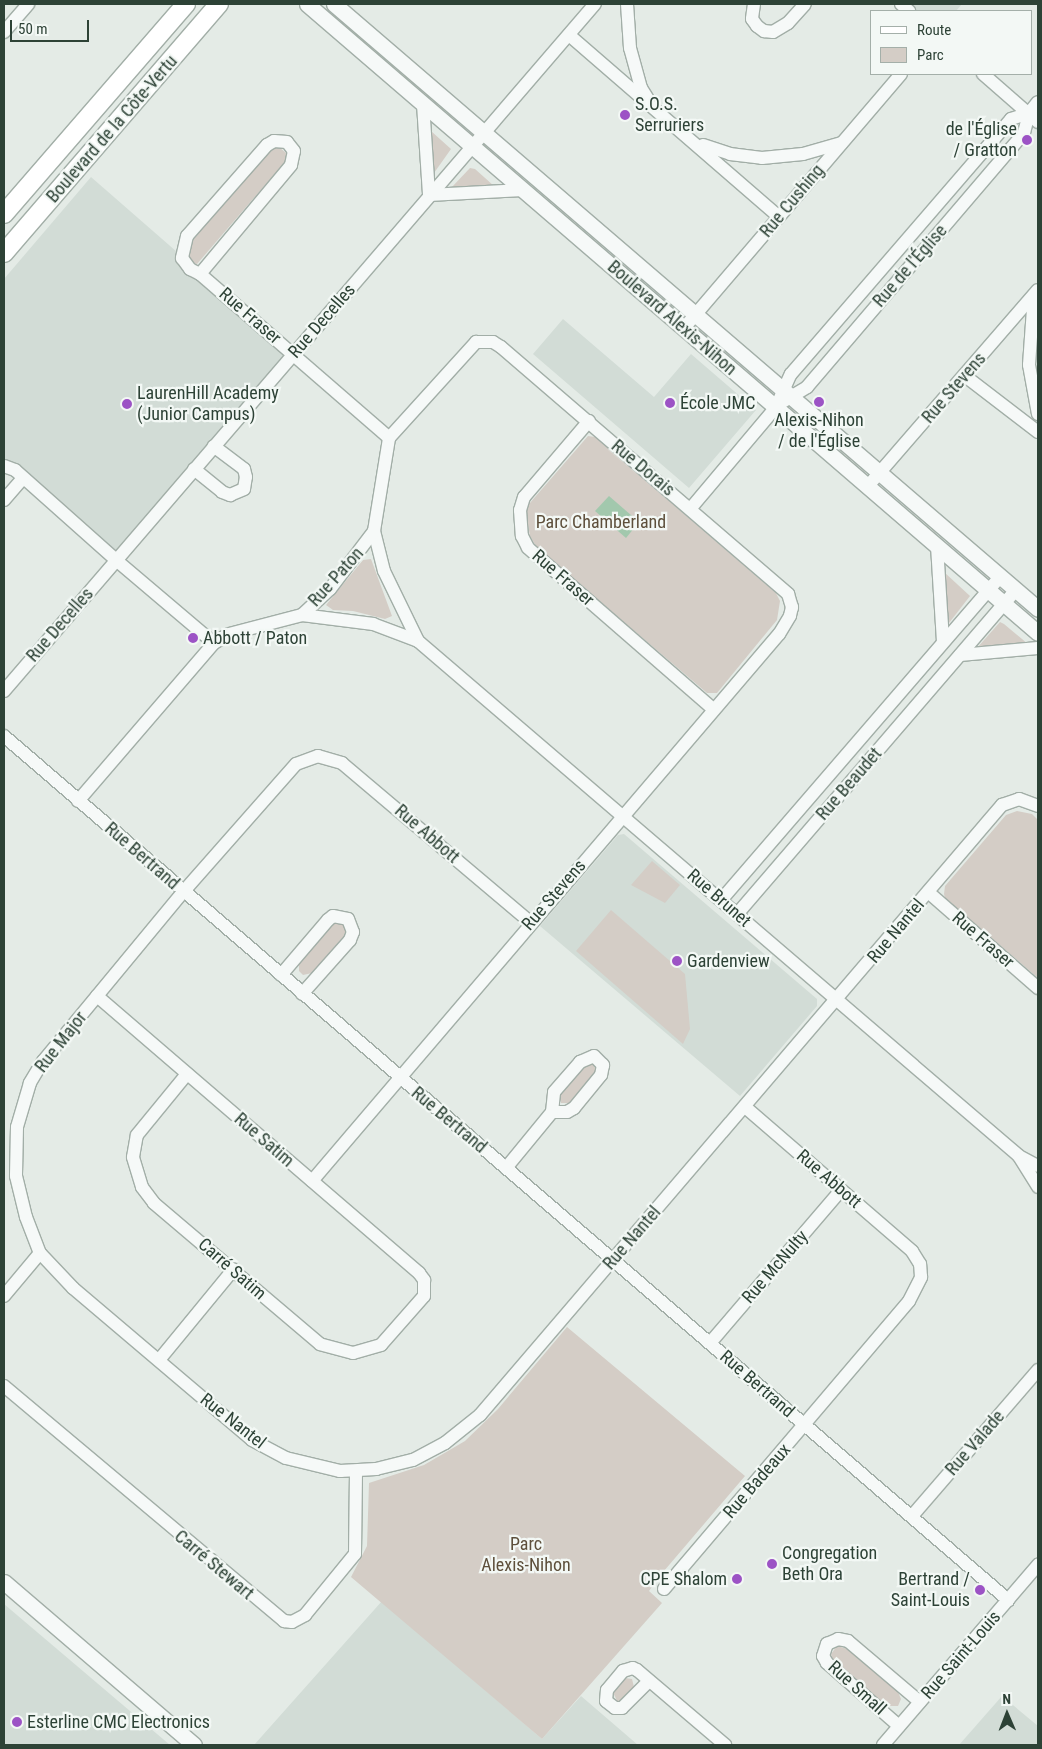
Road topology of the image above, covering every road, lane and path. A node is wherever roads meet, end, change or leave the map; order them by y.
1 (28, 4) edge
2 (186, 4) edge
3 (219, 4) edge
4 (307, 4) edge
5 (334, 4) edge
6 (595, 4) edge
7 (627, 4) edge
8 (754, 4) edge
9 (805, 4) edge
10 (4, 32) edge
11 (569, 35) junction
12 (900, 75) edge
13 (984, 75) edge
14 (1038, 102) edge
15 (423, 104) junction
16 (653, 108) junction
17 (1033, 117) edge
18 (482, 132) junction
19 (694, 141) junction
20 (841, 143) junction
21 (470, 146) junction
22 (522, 190) junction
23 (429, 195) junction
24 (4, 214) edge
25 (779, 217) junction
26 (4, 253) edge
27 (200, 274) junction
28 (1036, 292) edge
29 (695, 315) junction
30 (684, 328) junction
31 (294, 354) junction
32 (965, 376) junction
33 (787, 394) junction
34 (776, 407) junction
35 (1038, 414) edge
36 (588, 421) junction
37 (1038, 432) edge
38 (389, 438) junction
39 (214, 446) junction
40 (4, 466) edge
41 (194, 469) junction
42 (879, 473) junction
43 (23, 478) junction
44 (868, 486) junction
45 (4, 500) edge
46 (691, 508) junction
47 (374, 531) junction
48 (937, 546) junction
49 (116, 560) junction
50 (1000, 577) junction
51 (988, 589) junction
52 (1016, 590) junction
53 (1004, 604) junction
54 (792, 607) joint
55 (1038, 610) edge
56 (302, 614) junction
57 (1038, 633) edge
58 (943, 641) junction
59 (418, 642) junction
60 (214, 643) junction
61 (1038, 648) edge
62 (960, 655) junction
63 (4, 691) edge
64 (713, 709) junction
65 (4, 736) edge
66 (318, 756) joint
67 (78, 801) junction
68 (1037, 806) edge
69 (622, 816) junction
70 (183, 892) junction
71 (928, 892) junction
72 (722, 899) junction
73 (738, 913) junction
74 (530, 922) junction
75 (281, 975) junction
76 (1038, 988) edge
77 (302, 994) junction
78 (97, 996) junction
79 (837, 1001) junction
80 (187, 1074) junction
81 (399, 1078) junction
82 (746, 1107) junction
83 (552, 1112) junction
84 (1019, 1156) junction
85 (1038, 1166) edge
86 (506, 1168) junction
87 (312, 1181) junction
88 (1038, 1187) edge
89 (841, 1190) junction
90 (912, 1251) joint
91 (40, 1253) junction
92 (612, 1260) junction
93 (233, 1270) junction
94 (425, 1287) joint
95 (4, 1296) edge
96 (710, 1344) junction
97 (159, 1360) junction
98 (1038, 1370) edge
99 (4, 1386) edge
100 (804, 1425) junction
101 (356, 1472) junction
102 (912, 1516) junction
103 (1038, 1566) edge
104 (4, 1582) edge
105 (664, 1589) dead end
106 (1008, 1600) junction
107 (649, 1681) dead end
108 (920, 1702) junction
109 (899, 1726) junction
110 (194, 1745) edge
111 (725, 1745) edge
112 (883, 1745) edge

1 - 10 street
2 - 24 main road, Boulevard de la Côte-Vertu
3 - 26 main road, Boulevard de la Côte-Vertu
4 - 15 street, Boulevard Alexis-Nihon
5 - 18 street, Boulevard Alexis-Nihon
6 - 11 street, Rue Decelles
7 - 16 street
8 - 9 street
11 - 16 street
11 - 18 street, Rue Decelles
12 - 20 street, Rue Cushing
13 - 17 street
14 - 17 street, Rue de l'Église
15 - 21 street, Boulevard Alexis-Nihon
15 - 23 street
16 - 19 street
17 - 33 street, Rue de l'Église
17 - 33 street, Rue de l'Église
18 - 21 street, Rue Decelles
18 - 29 street, Boulevard Alexis-Nihon
19 - 20 street
19 - 25 street
20 - 25 street, Rue Cushing
21 - 22 street, Boulevard Alexis-Nihon
21 - 23 street, Rue Decelles
22 - 23 street
22 - 30 street, Boulevard Alexis-Nihon
23 - 31 street, Rue Decelles
25 - 29 street, Rue Cushing
27 - 27 street, Rue Fraser
27 - 31 street, Rue Fraser
28 - 32 street, Rue Stevens
28 - 35 street
29 - 30 street, Rue Cushing
29 - 33 street, Boulevard Alexis-Nihon
30 - 34 street, Boulevard Alexis-Nihon
31 - 38 street, Rue Fraser
31 - 39 street, Rue Decelles
32 - 37 street
32 - 42 street, Rue Stevens
33 - 34 street, Rue de l'Église
33 - 42 street, Boulevard Alexis-Nihon
34 - 44 street, Boulevard Alexis-Nihon
34 - 46 street, Rue de l'Église
36 - 38 street, Rue Dorais
36 - 46 street, Rue Dorais
36 - 64 street, Rue Fraser
38 - 47 street, Rue Paton
39 - 41 street, Rue Decelles
39 - 41 street
40 - 43 street
41 - 49 street, Rue Decelles
42 - 44 street, Rue Stevens
42 - 50 street, Boulevard Alexis-Nihon
43 - 45 street
43 - 49 street
44 - 48 street, Boulevard Alexis-Nihon
46 - 54 street, Rue Dorais
47 - 56 street, Rue Paton
47 - 59 street, Rue Brunet
48 - 51 street, Boulevard Alexis-Nihon
48 - 58 street
49 - 60 street
49 - 63 street, Rue Decelles
50 - 51 street, Rue Beaudet
50 - 52 street, Boulevard Alexis-Nihon
51 - 53 street, Boulevard Alexis-Nihon
51 - 58 street, Rue Beaudet
52 - 53 street, Rue Beaudet
52 - 55 street, Boulevard Alexis-Nihon
53 - 57 street, Boulevard Alexis-Nihon
53 - 62 street, Rue Beaudet
54 - 64 street, Rue Stevens
56 - 59 street, Rue Brunet
56 - 60 street, Rue Paton
58 - 72 street, Rue Beaudet
59 - 69 street, Rue Brunet
60 - 67 street, Rue Paton
61 - 62 street
62 - 73 street, Rue Beaudet
64 - 69 street, Rue Stevens
65 - 67 street, Rue Bertrand
66 - 70 street, Rue Major
66 - 74 street, Rue Abbott
67 - 70 street, Rue Bertrand
68 - 71 street, Rue Nantel
69 - 72 street, Rue Brunet
69 - 74 street, Rue Stevens
70 - 75 street, Rue Bertrand
70 - 78 street, Rue Major
71 - 76 street, Rue Fraser
71 - 79 street, Rue Nantel
72 - 73 street, Rue Brunet
73 - 79 street, Rue Brunet
74 - 81 street, Rue Stevens
75 - 77 street, Rue Bertrand
75 - 77 street
77 - 81 street, Rue Bertrand
78 - 80 street, Rue Satim
78 - 91 street, Rue Major
79 - 82 street, Rue Nantel
79 - 84 street, Rue Brunet
80 - 87 street, Rue Satim
80 - 93 street, Carré Satim
81 - 86 street, Rue Bertrand
81 - 87 street, Rue Stevens
82 - 89 street, Rue Abbott
82 - 92 street, Rue Nantel
83 - 83 street
83 - 86 street
84 - 85 street, Rue Brunet
84 - 88 street, Rue Brunet
86 - 92 street, Rue Bertrand
87 - 94 street, Rue Satim
89 - 90 street, Rue Abbott
89 - 96 street, Rue McNulty
90 - 100 street, Rue Badeaux
91 - 95 street
91 - 97 street, Rue Major
92 - 96 street, Rue Bertrand
92 - 101 street, Rue Nantel
93 - 94 street, Carré Satim
93 - 97 street
96 - 100 street, Rue Bertrand
97 - 101 street, Rue Nantel
98 - 102 street, Rue Valade
99 - 101 street, Carré Stewart
100 - 102 street, Rue Bertrand
100 - 105 street, Rue Badeaux
102 - 106 street, Rue Bertrand
103 - 106 street, Rue Saint-Louis
104 - 110 street
106 - 108 street, Rue Saint-Louis
107 - 111 street
108 - 109 street, Rue Saint-Louis
108 - 109 street, Rue Small
109 - 112 street, Rue Saint-Louis

